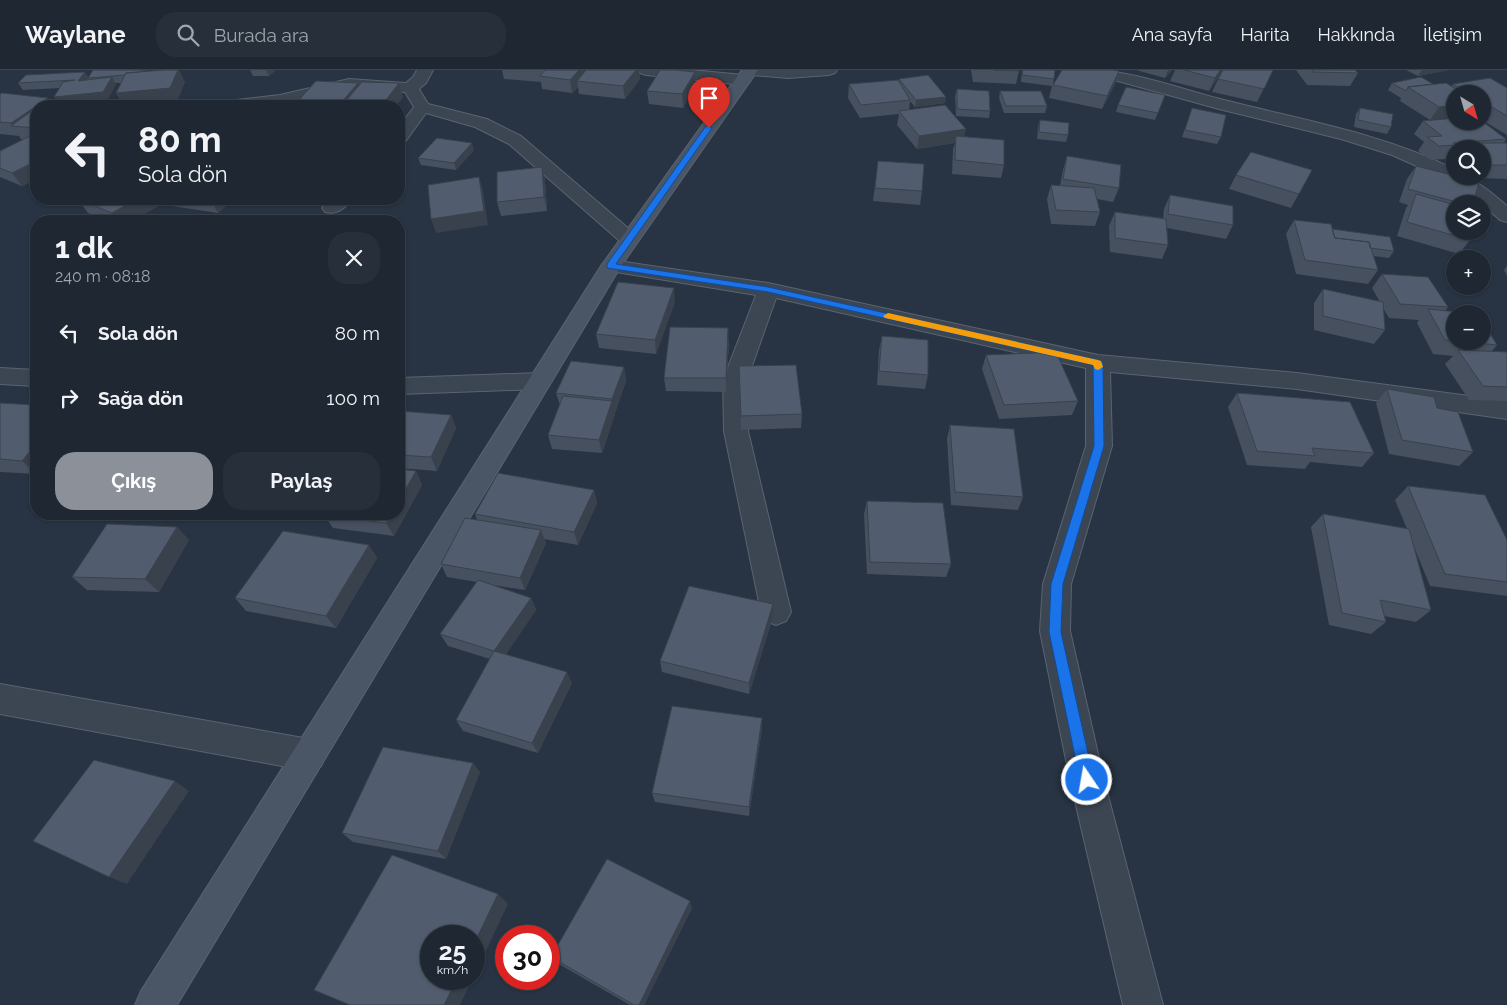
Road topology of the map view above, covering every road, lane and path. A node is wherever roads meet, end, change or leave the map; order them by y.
1 (426, 70) edge
2 (646, 70) edge
3 (829, 70) edge
4 (1095, 70) edge
5 (748, 73) edge
6 (410, 88) junction
7 (280, 100) edge
8 (422, 107) junction
9 (405, 130) edge
10 (1507, 216) edge
11 (629, 239) junction
12 (610, 266) junction
13 (768, 290) junction
14 (1098, 363) junction
15 (0, 376) edge
16 (30, 378) edge
17 (540, 381) junction
18 (405, 386) edge
19 (1507, 410) edge
20 (776, 612) dead end
21 (0, 699) edge
22 (309, 755) junction
23 (155, 1005) edge
24 (1143, 1005) edge

1 - 6 street
2 - 5 street
3 - 5 street
4 - 10 street
5 - 11 street
6 - 7 street
6 - 8 street
8 - 9 street
8 - 11 street
11 - 12 street
12 - 13 street
12 - 17 street
13 - 14 street
13 - 20 street
14 - 19 street
14 - 24 street
15 - 16 street
17 - 18 street
17 - 22 street
21 - 22 street
22 - 23 street

